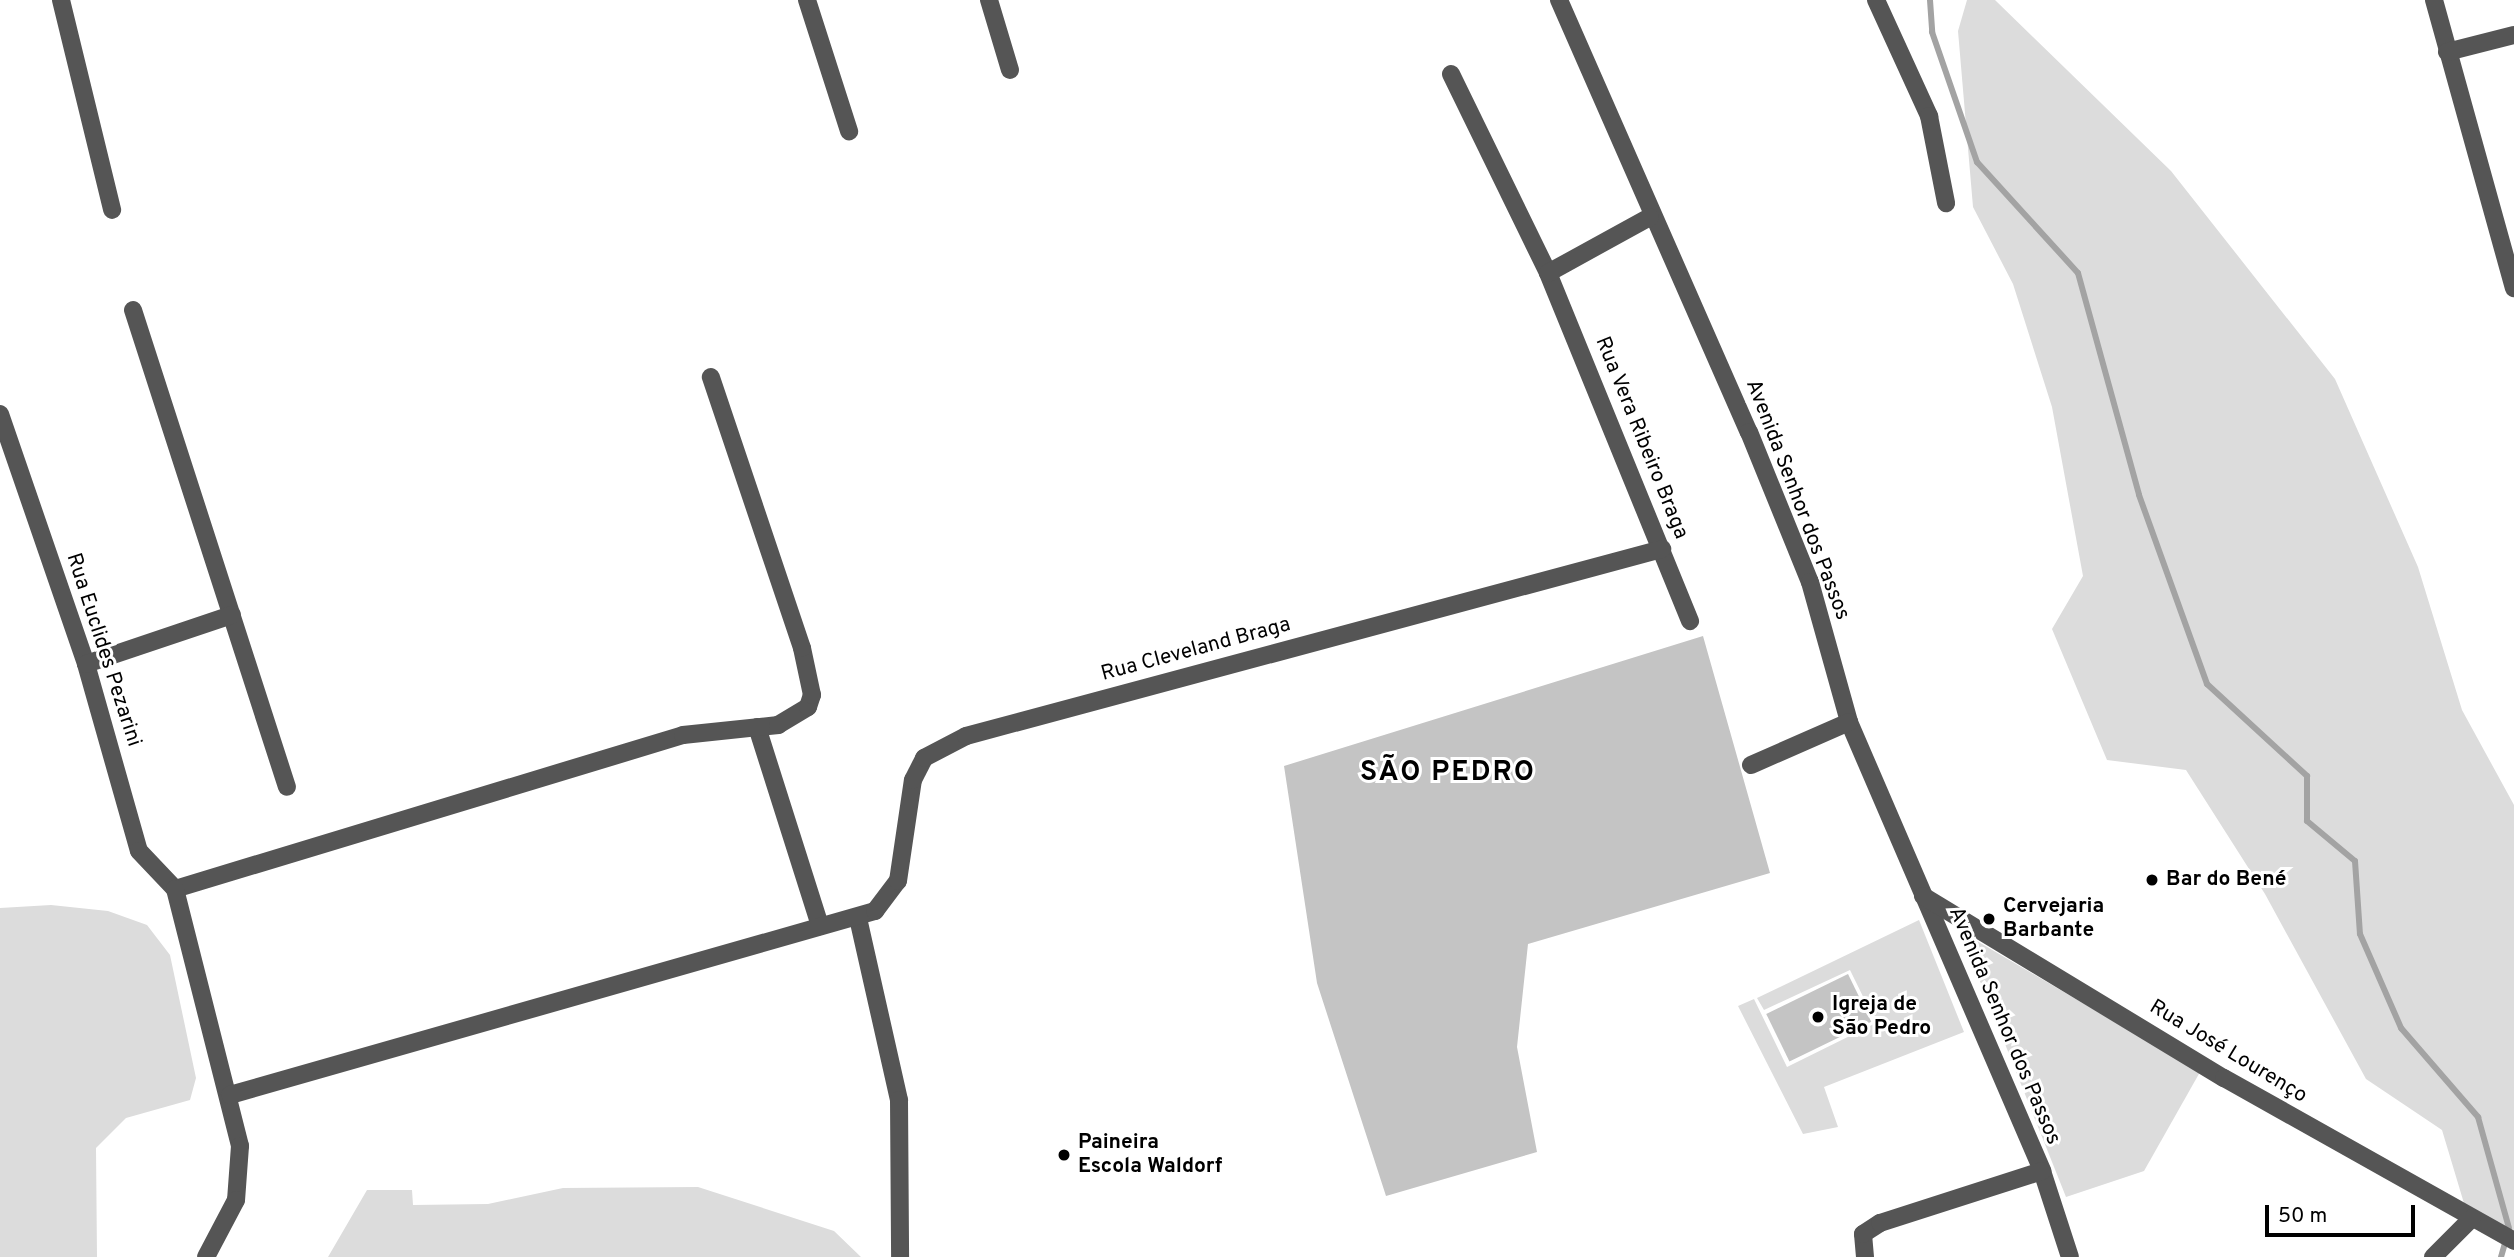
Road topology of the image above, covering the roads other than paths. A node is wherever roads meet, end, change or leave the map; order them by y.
1 (61, 0) edge
2 (807, 0) edge
3 (989, 0) edge
4 (1559, 0) edge
5 (1876, 0) edge
6 (2434, 0) edge
7 (2514, 35) edge
8 (2447, 52) junction
9 (1010, 70) dead end
10 (1451, 74) dead end
11 (849, 131) dead end
12 (1945, 203) dead end
13 (112, 210) dead end
14 (1650, 217) junction
15 (1548, 273) junction
16 (2514, 288) edge
17 (134, 310) dead end
18 (711, 377) dead end
19 (0, 414) edge
20 (1662, 549) junction
21 (232, 615) junction
22 (1690, 621) dead end
23 (86, 664) junction
24 (1849, 722) junction
25 (757, 727) junction
26 (1751, 765) dead end
27 (287, 787) dead end
28 (175, 889) junction
29 (1923, 896) junction
30 (858, 918) junction
31 (820, 926) junction
32 (230, 1095) junction
33 (2042, 1171) junction
34 (2472, 1218) junction
35 (2514, 1241) edge
36 (206, 1257) edge
37 (900, 1257) edge
38 (1865, 1257) edge
39 (2070, 1257) edge
40 (2433, 1257) edge

1 - 13 street
2 - 11 street
3 - 9 street
4 - 14 street, Avenida Senhor dos Passos
5 - 12 street
6 - 8 street
7 - 8 street
8 - 16 street
10 - 15 street, Rua Vera Ribeiro Braga
14 - 15 street
14 - 24 street, Avenida Senhor dos Passos
15 - 20 street, Rua Vera Ribeiro Braga
17 - 21 street
18 - 25 street
19 - 23 street, Rua Euclides Pezarini
20 - 22 street, Rua Vera Ribeiro Braga
20 - 30 street, Rua Cleveland Braga
21 - 23 street
21 - 27 street
23 - 28 street, Rua Euclides Pezarini
24 - 26 street
24 - 29 street, Avenida Senhor dos Passos
25 - 28 street
25 - 31 street
28 - 32 street
29 - 33 street, Avenida Senhor dos Passos
29 - 34 street, Rua José Lourenço
30 - 31 street, Rua Cleveland Braga
30 - 37 street
31 - 32 street, Rua Cleveland Braga
32 - 36 street
33 - 38 street
33 - 39 street, Avenida Senhor dos Passos
34 - 35 street, Rua José Lourenço
34 - 40 street

